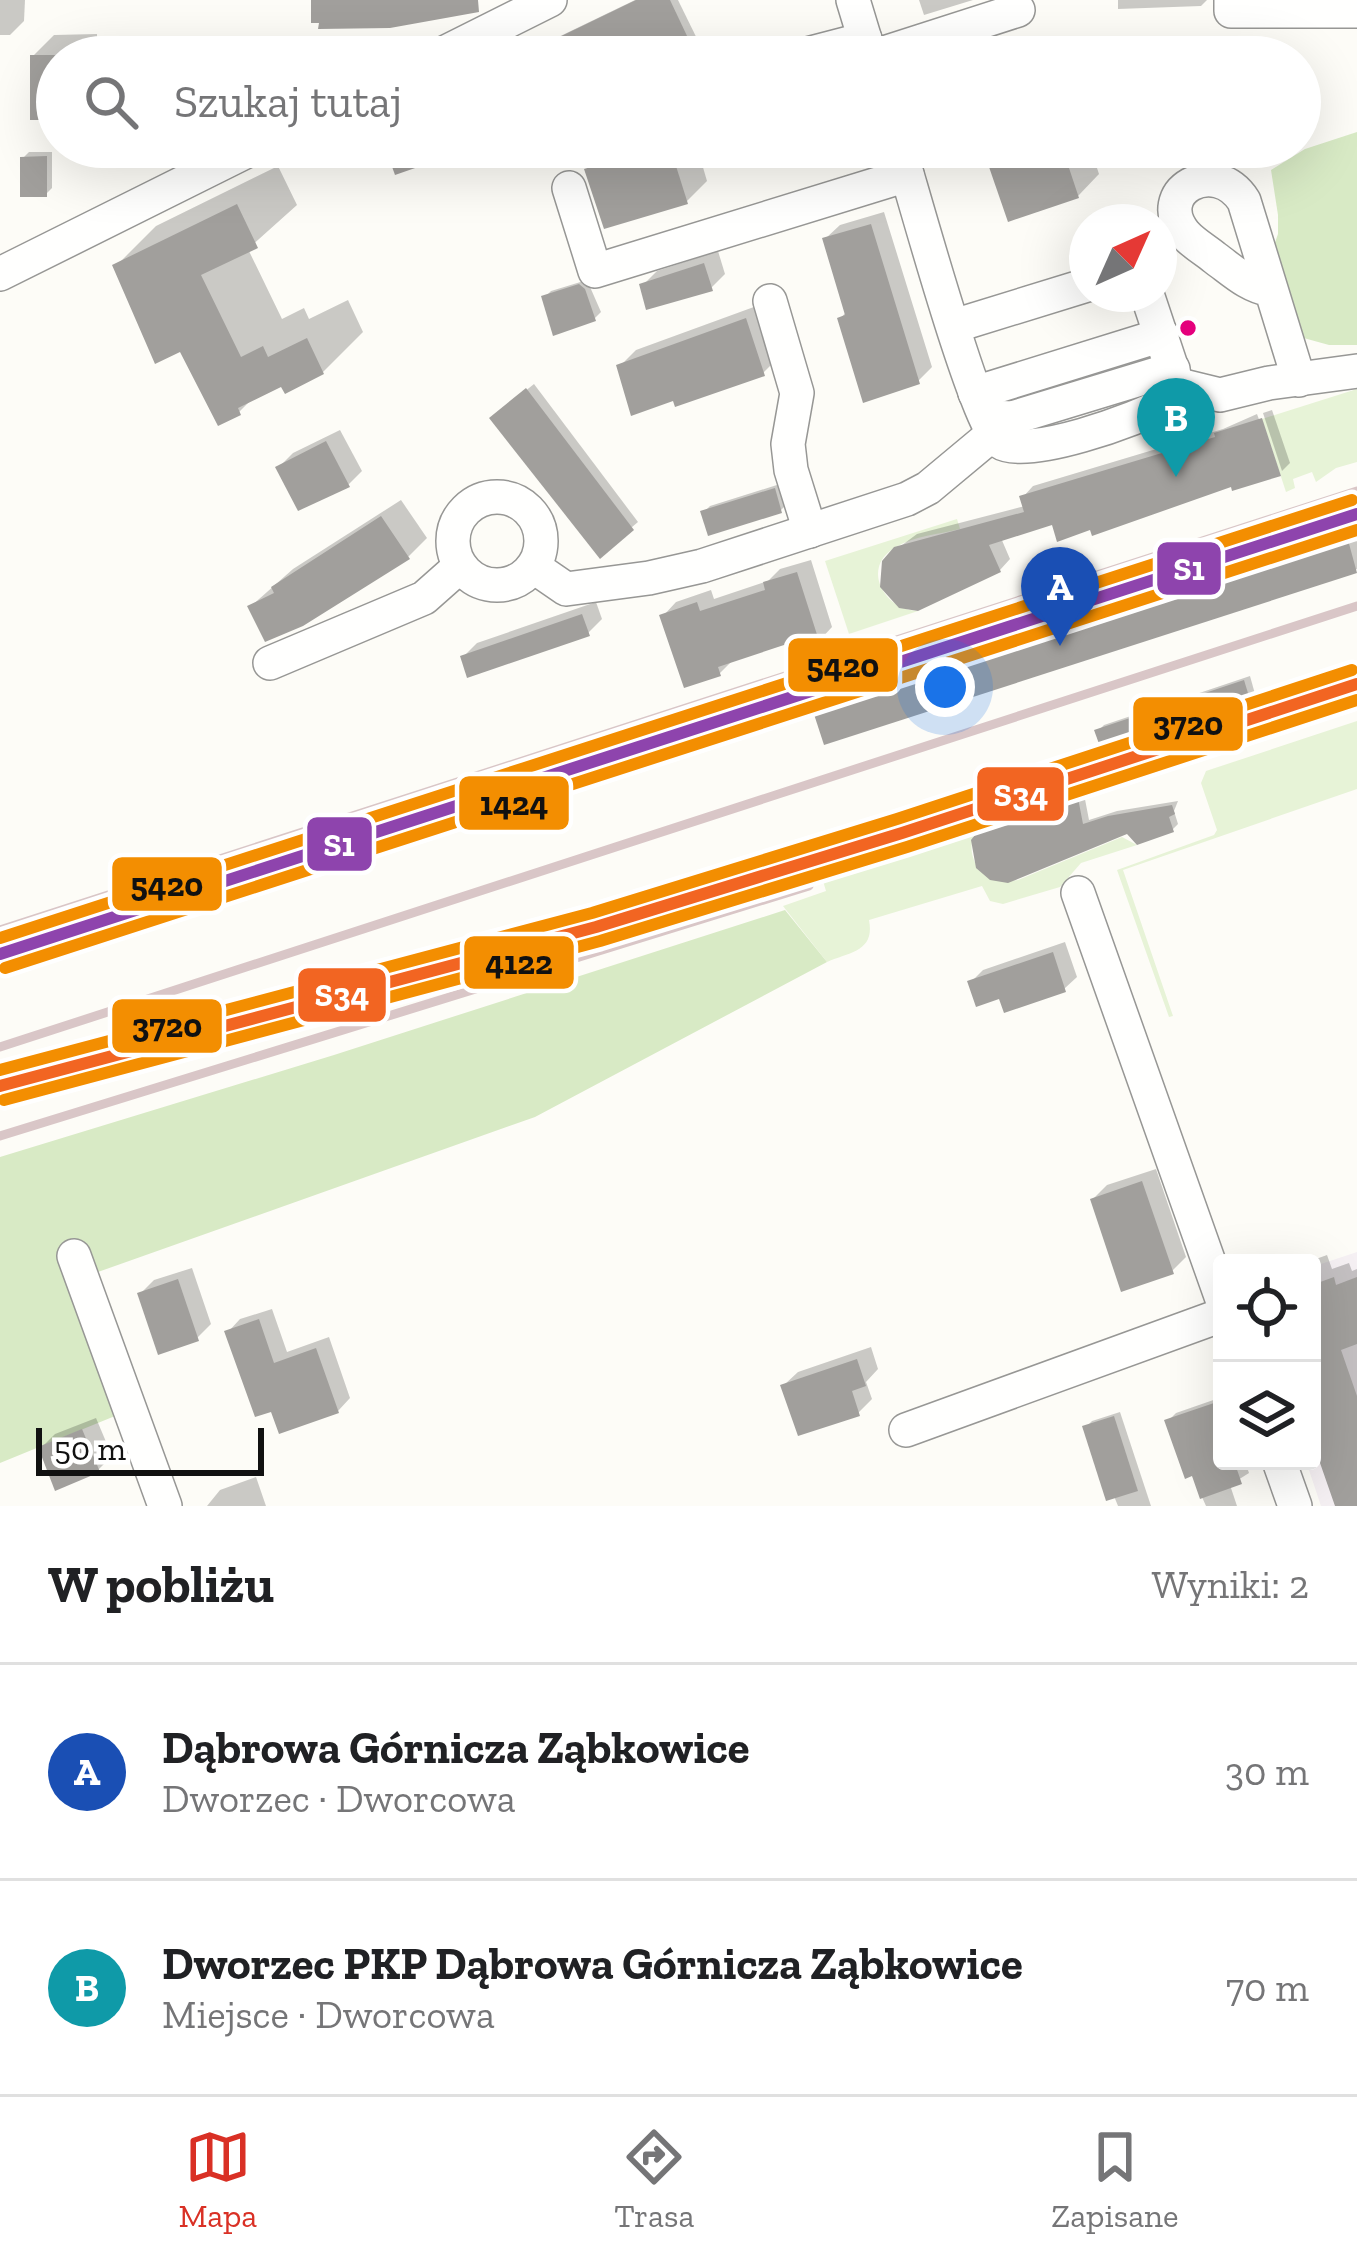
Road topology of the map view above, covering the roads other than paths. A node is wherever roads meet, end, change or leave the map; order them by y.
1 (550, 0) edge
2 (853, 0) edge
3 (1231, 0) edge
4 (1018, 10) dead end
5 (1357, 10) edge
6 (478, 36) edge
7 (864, 36) edge
8 (924, 36) edge
9 (213, 168) edge
10 (883, 168) edge
11 (905, 168) edge
12 (568, 188) dead end
13 (0, 274) edge
14 (1271, 290) dead end
15 (1069, 291) edge
16 (770, 301) dead end
17 (1154, 312) edge
18 (954, 326) junction
19 (1162, 335) junction
20 (1357, 371) edge
21 (1174, 376) junction
22 (1299, 380) junction
23 (991, 415) junction
24 (810, 531) junction
25 (459, 567) junction
26 (534, 567) junction
27 (270, 663) dead end
28 (1078, 893) dead end
29 (74, 1256) dead end
30 (1213, 1275) edge
31 (1213, 1319) edge
32 (906, 1430) dead end
33 (1282, 1470) edge
34 (165, 1506) edge
35 (1295, 1506) edge

1 - 6 street
2 - 7 street
3 - 5 street
4 - 8 street
9 - 13 street
10 - 12 street
11 - 18 street
14 - 22 street
15 - 18 street
16 - 24 street
17 - 19 street
18 - 23 street
19 - 21 street
19 - 23 street
20 - 22 street
21 - 22 street
21 - 23 street
23 - 24 street
24 - 26 street
25 - 26 street
25 - 26 street
25 - 27 street
28 - 30 street
29 - 34 street
31 - 32 street
33 - 35 street

